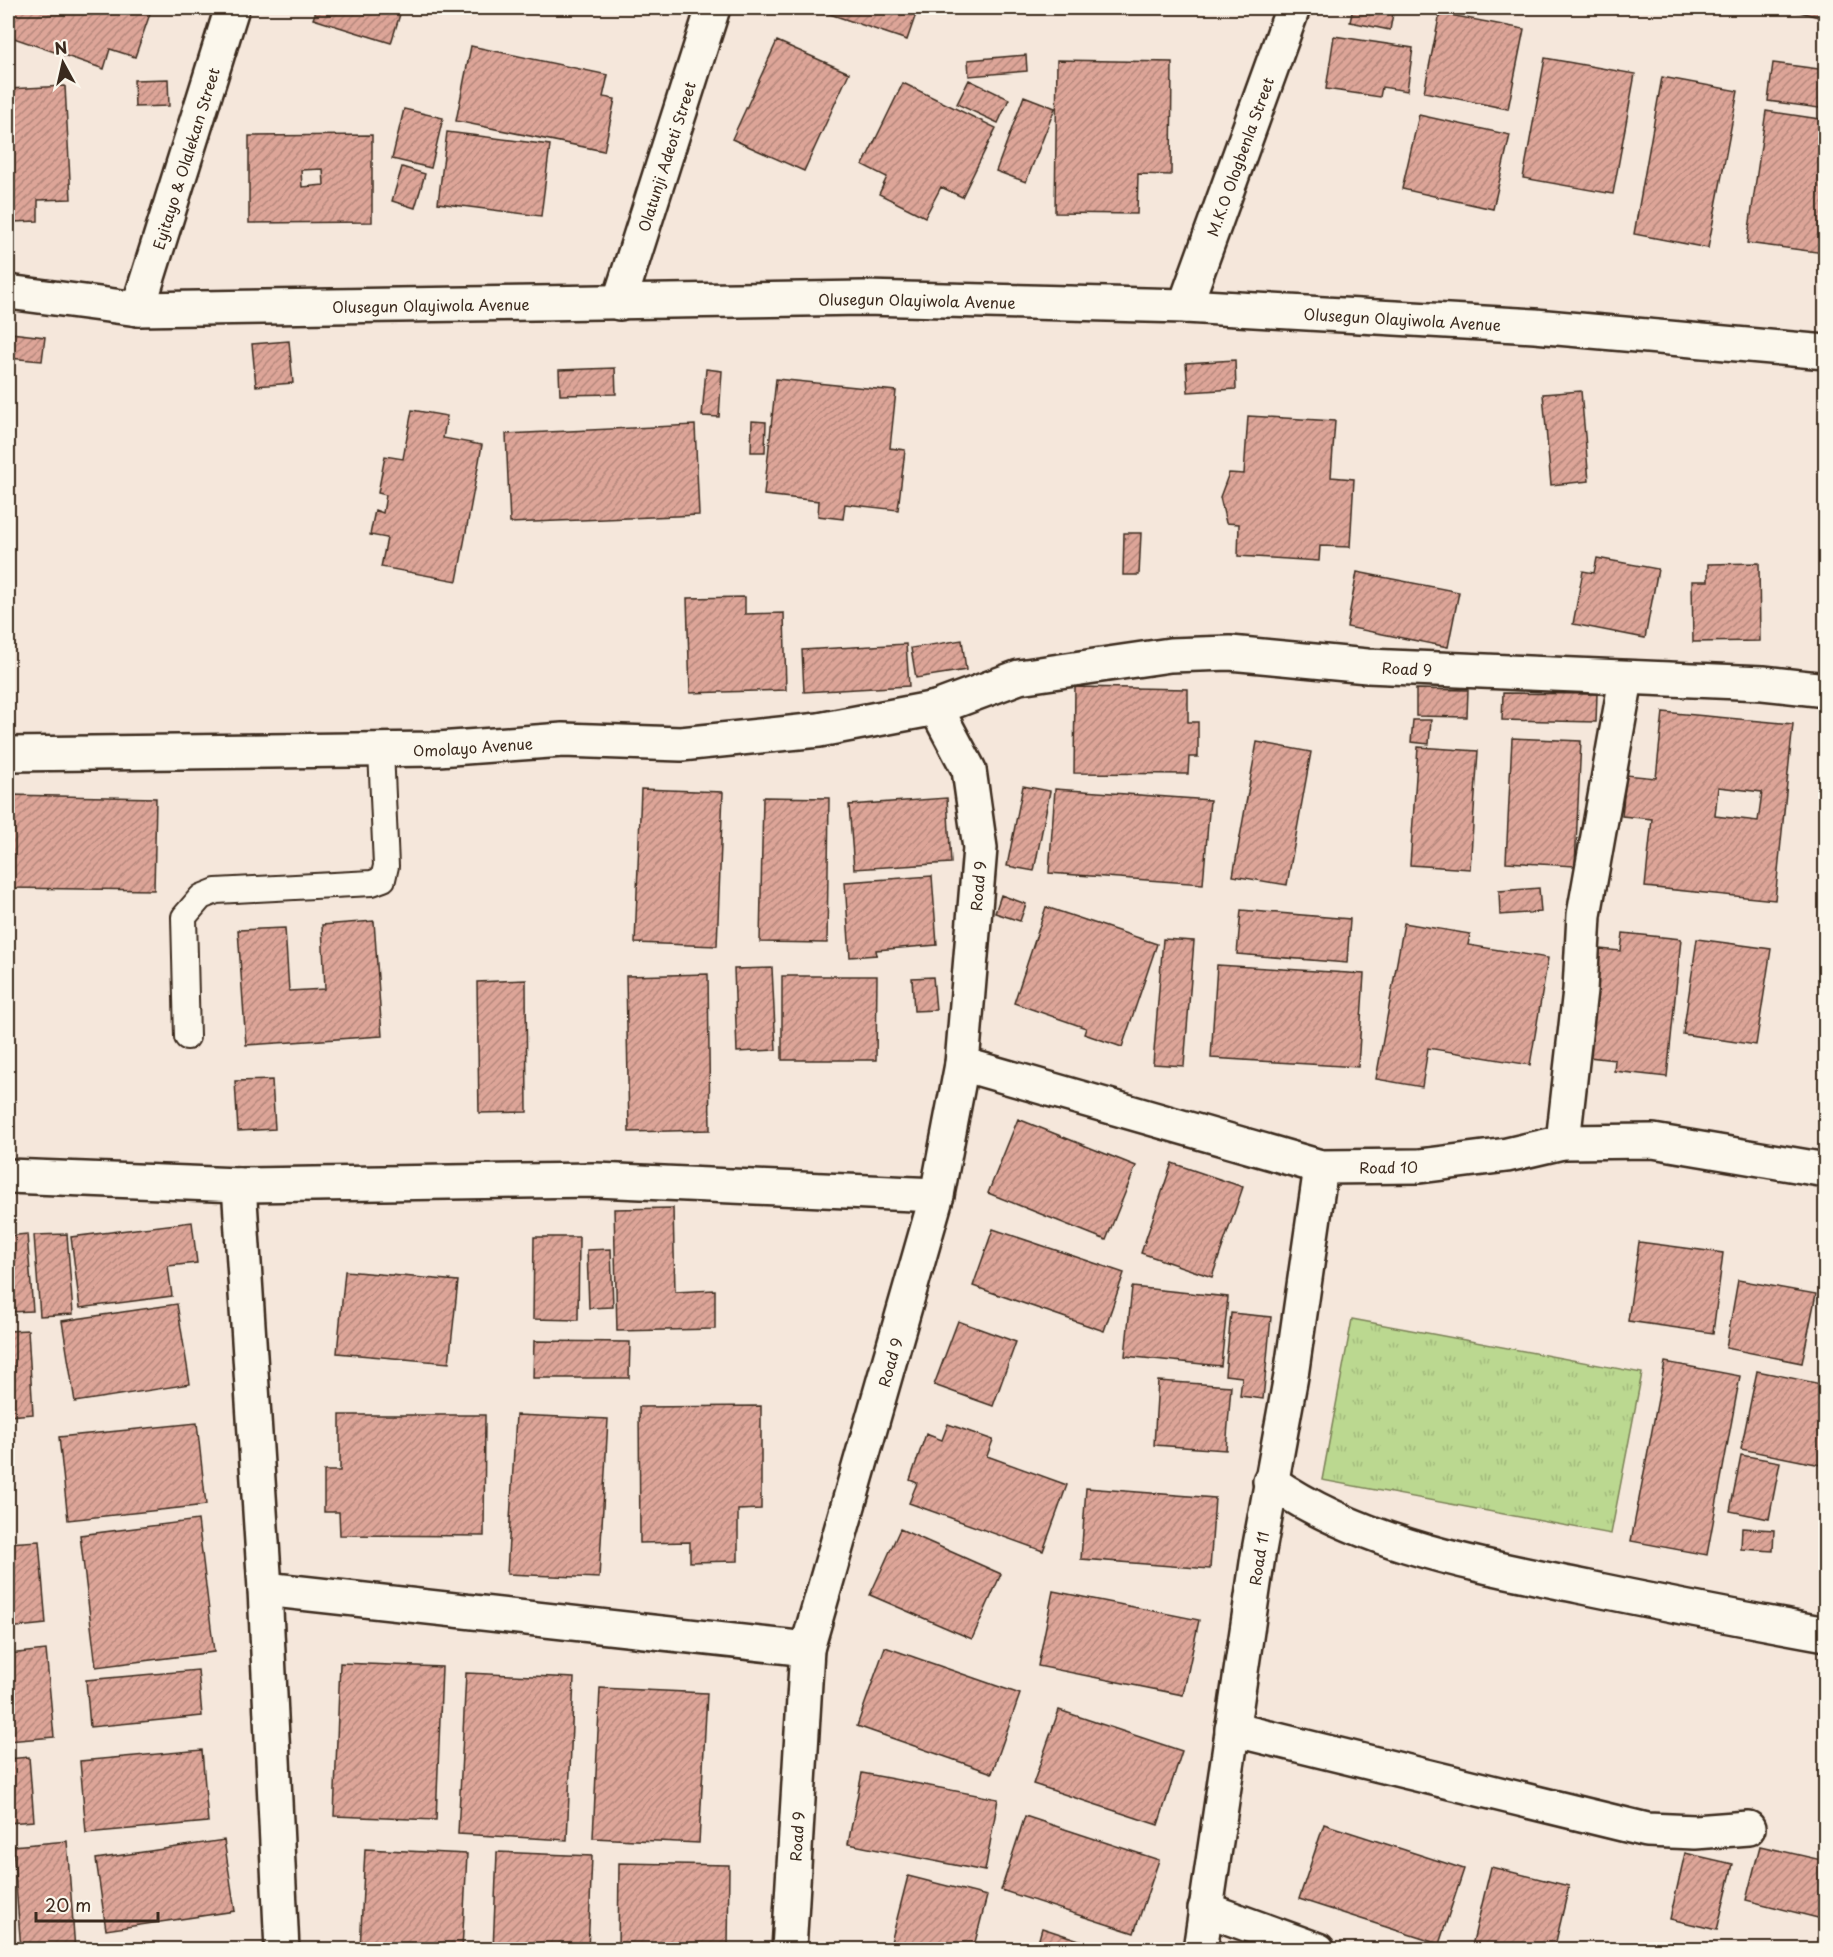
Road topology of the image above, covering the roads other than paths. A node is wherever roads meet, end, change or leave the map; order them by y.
1 (232, 8) edge
2 (713, 8) edge
3 (1293, 8) edge
4 (8, 292) edge
5 (619, 303) junction
6 (1185, 306) junction
7 (138, 309) junction
8 (1826, 352) edge
9 (1626, 679) junction
10 (1826, 690) edge
11 (936, 708) junction
12 (381, 750) junction
13 (8, 754) edge
14 (187, 1037) dead end
15 (962, 1064) junction
16 (1563, 1142) junction
17 (1321, 1167) junction
18 (1826, 1170) edge
19 (8, 1176) edge
20 (239, 1185) junction
21 (937, 1195) junction
22 (1270, 1481) junction
23 (265, 1589) junction
24 (1826, 1634) edge
25 (807, 1649) junction
26 (1232, 1729) junction
27 (1748, 1828) dead end
28 (1205, 1909) junction
29 (282, 1950) edge
30 (789, 1950) edge
31 (1200, 1950) edge
32 (1317, 1950) edge

1 - 7 street, Eyitayo & Olalekan Street
2 - 5 street, Olatunji Adeoti Street
3 - 6 street, M.K.O Ologbenla Street
4 - 7 street, Olusegun Olayiwola Avenue
5 - 6 street, Olusegun Olayiwola Avenue
5 - 7 street, Olusegun Olayiwola Avenue
6 - 8 street, Olusegun Olayiwola Avenue
9 - 10 street, Road 9
9 - 11 street, Road 9
9 - 16 street
11 - 12 street, Omolayo Avenue
11 - 15 street, Road 9
12 - 13 street, Omolayo Avenue
12 - 14 lane
15 - 17 street, Road 10
15 - 21 street, Road 9
16 - 17 street, Road 10
16 - 18 street, Road 10
17 - 22 street, Road 11
19 - 20 street
20 - 21 street
20 - 23 street
21 - 25 street, Road 9
22 - 24 street
22 - 26 street, Road 11
23 - 25 street
23 - 29 street
25 - 30 street, Road 9
26 - 27 street
26 - 28 street, Road 11
28 - 31 street, Road 11
28 - 32 street

